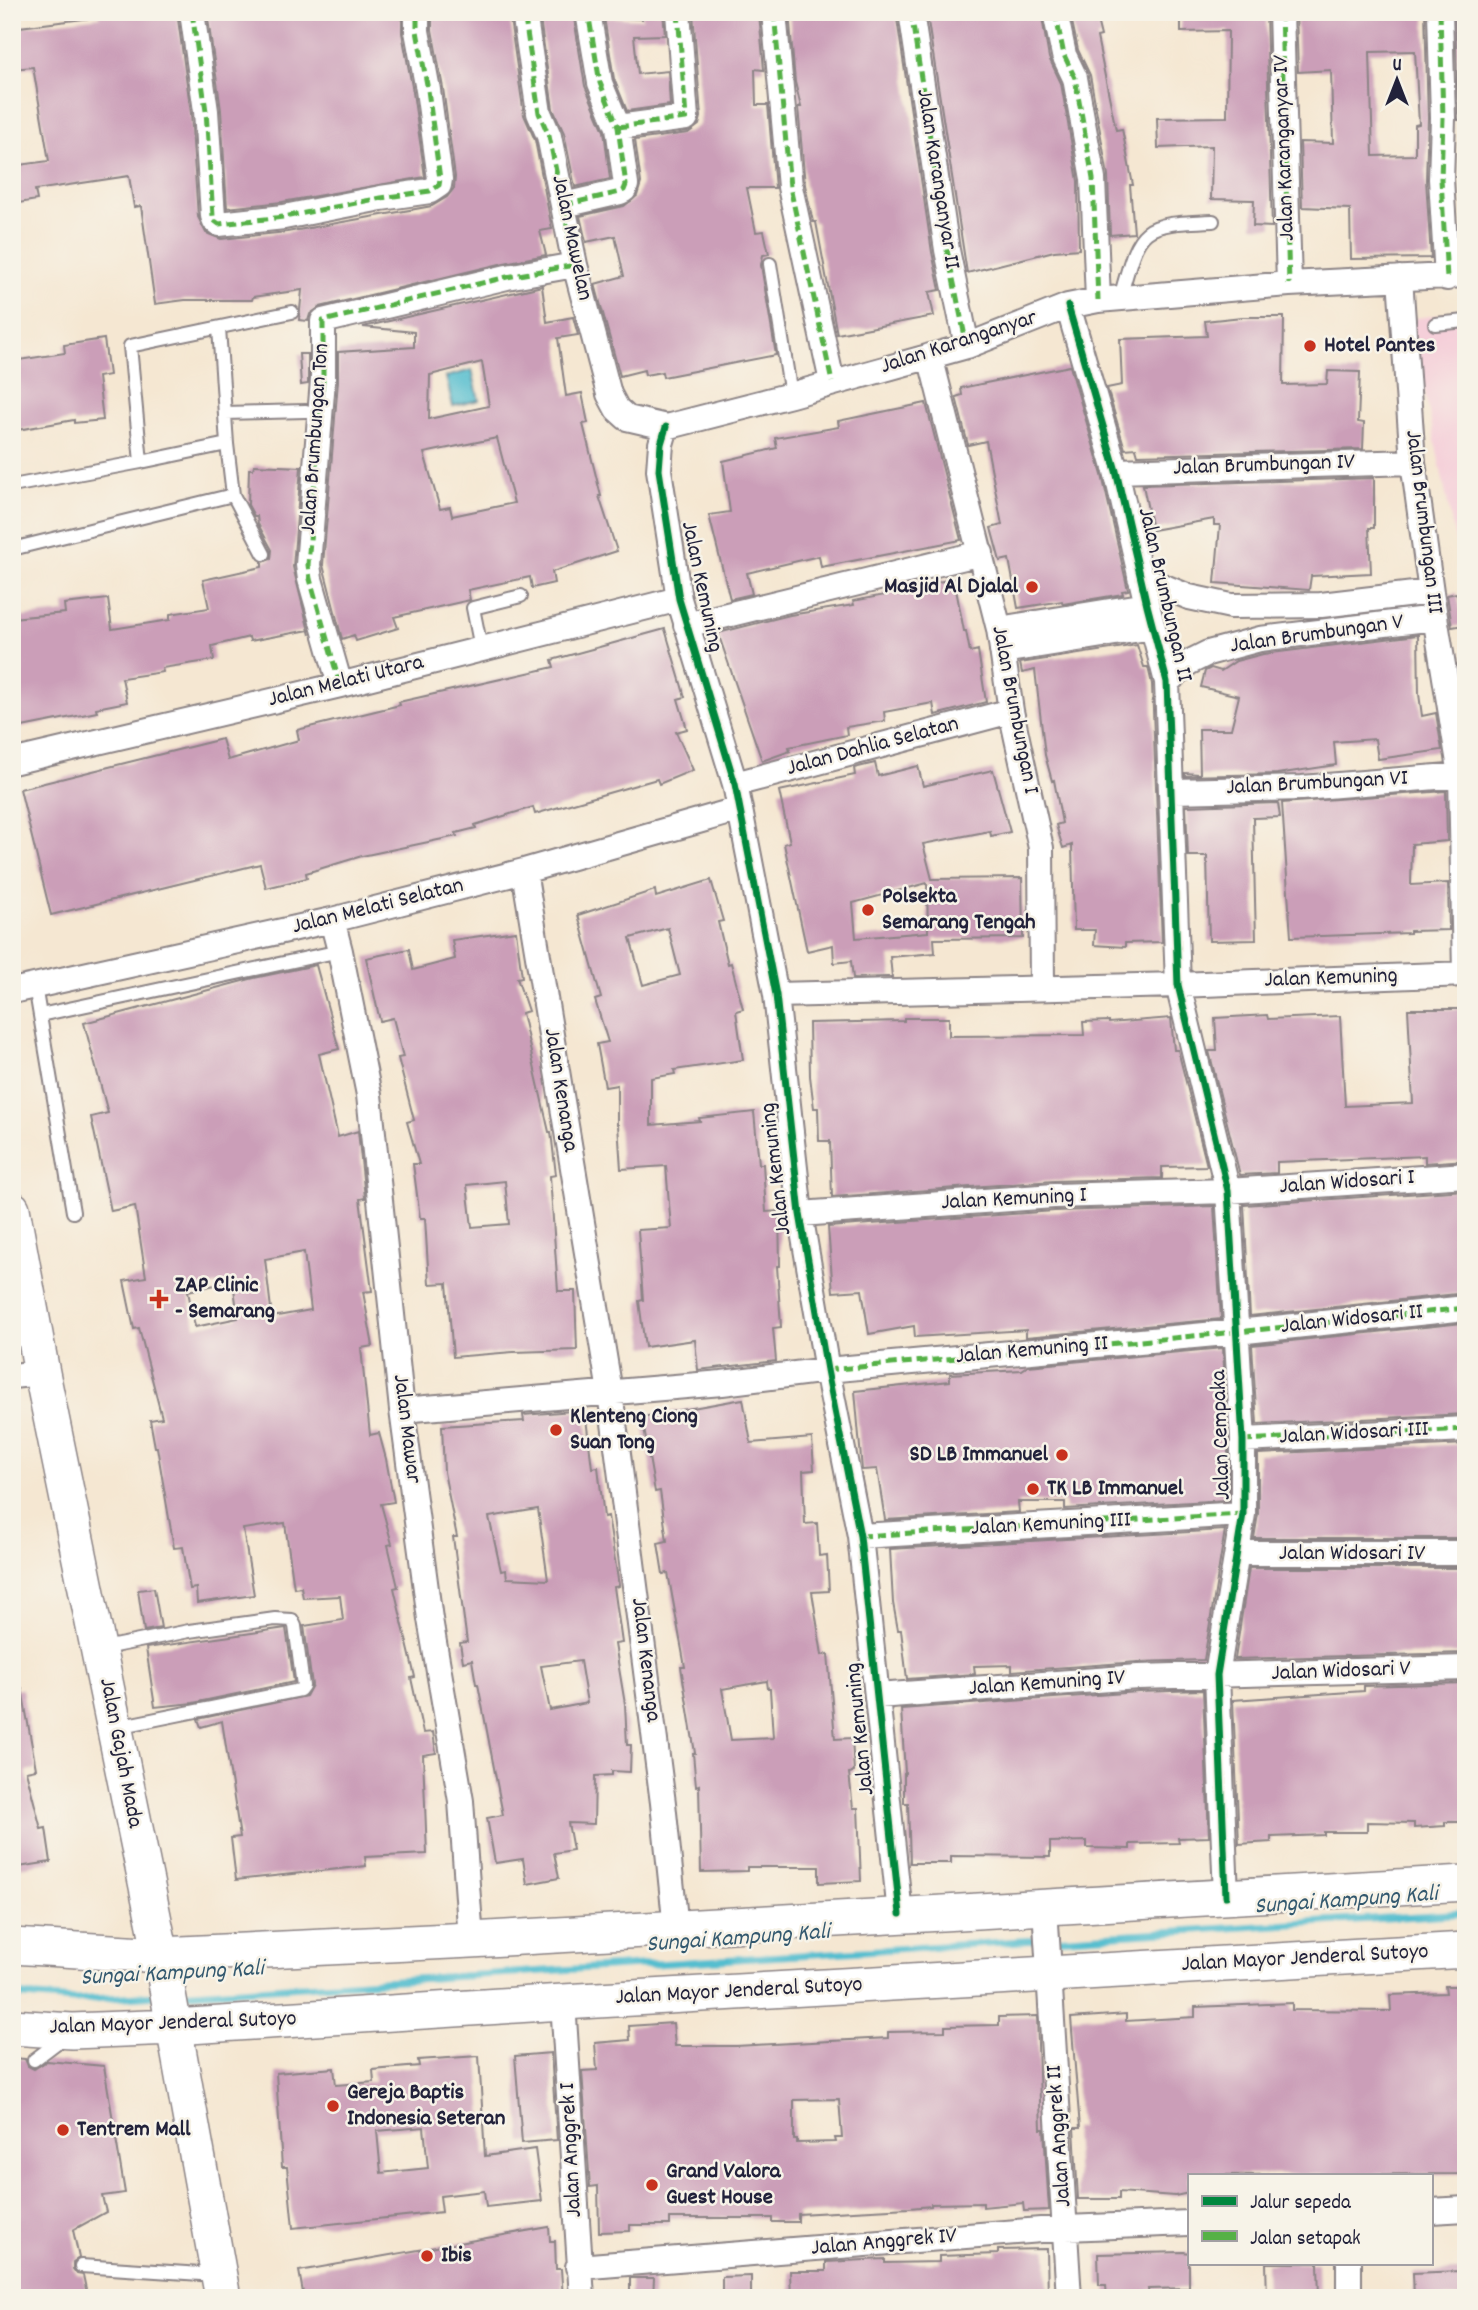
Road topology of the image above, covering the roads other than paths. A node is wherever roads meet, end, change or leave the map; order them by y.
1 (192, 12) edge
2 (417, 12) edge
3 (524, 12) edge
4 (588, 12) edge
5 (678, 12) edge
6 (774, 12) edge
7 (911, 12) edge
8 (1055, 12) edge
9 (1281, 12) edge
10 (1440, 12) edge
11 (618, 127) junction
12 (564, 205) junction
13 (1213, 221) dead end
14 (770, 264) dead end
15 (575, 265) junction
16 (1457, 276) edge
17 (1400, 278) junction
18 (1289, 284) junction
19 (1109, 299) junction
20 (1068, 306) junction
21 (292, 312) dead end
22 (1466, 321) edge
23 (1435, 324) dead end
24 (219, 328) junction
25 (967, 346) junction
26 (930, 356) junction
27 (832, 382) junction
28 (791, 395) junction
29 (306, 411) dead end
30 (225, 413) junction
31 (666, 427) junction
32 (227, 444) junction
33 (1413, 462) junction
34 (141, 463) junction
35 (1116, 471) junction
36 (12, 486) edge
37 (233, 495) junction
38 (12, 549) edge
39 (981, 552) junction
40 (264, 554) dead end
41 (1140, 577) junction
42 (1431, 592) junction
43 (521, 596) dead end
44 (679, 599) junction
45 (1150, 616) junction
46 (1435, 618) junction
47 (685, 625) junction
48 (1001, 640) junction
49 (481, 648) junction
50 (1167, 681) junction
51 (341, 685) junction
52 (1011, 711) junction
53 (12, 762) edge
54 (1461, 775) junction
55 (735, 784) junction
56 (1173, 792) junction
57 (740, 809) junction
58 (524, 871) junction
59 (331, 920) junction
60 (340, 951) junction
61 (1465, 974) edge
62 (1178, 985) junction
63 (1042, 986) junction
64 (24, 988) edge
65 (776, 995) junction
66 (40, 1015) junction
67 (1466, 1175) edge
68 (1228, 1191) junction
69 (12, 1209) edge
70 (73, 1212) dead end
71 (800, 1214) junction
72 (1466, 1308) edge
73 (1237, 1332) junction
74 (827, 1370) junction
75 (27, 1375) edge
76 (610, 1392) junction
77 (402, 1410) junction
78 (1466, 1429) edge
79 (1243, 1440) junction
80 (1243, 1514) junction
81 (860, 1536) junction
82 (1238, 1553) junction
83 (1466, 1553) edge
84 (99, 1649) junction
85 (1466, 1668) edge
86 (1217, 1675) junction
87 (877, 1696) junction
88 (115, 1727) junction
89 (1466, 1883) edge
90 (1226, 1896) junction
91 (1045, 1912) junction
92 (900, 1914) junction
93 (676, 1929) junction
94 (471, 1940) junction
95 (12, 1946) edge
96 (1466, 1950) edge
97 (161, 1957) junction
98 (1049, 1969) junction
99 (563, 2002) junction
100 (173, 2021) junction
101 (12, 2027) edge
102 (72, 2031) junction
103 (34, 2060) dead end
104 (1466, 2209) edge
105 (1432, 2211) edge
106 (1188, 2223) edge
107 (1066, 2228) junction
108 (1349, 2264) edge
109 (81, 2266) dead end
110 (578, 2267) junction
111 (221, 2287) edge
112 (582, 2298) edge
113 (1069, 2298) edge
114 (1349, 2298) edge

1 - 2 street
3 - 12 street, Jalan Mawelan
4 - 11 street
5 - 11 street
6 - 27 street
7 - 25 street, Jalan Karanganyar II
8 - 19 street
9 - 18 street, Jalan Karanganyar IV
10 - 16 street
11 - 12 street
12 - 15 street, Jalan Mawelan
13 - 19 lane
14 - 28 lane
15 - 31 street, Jalan Mawelan
15 - 51 street, Jalan Brumbungan Ton
16 - 17 street, Jalan Karanganyar
17 - 18 street, Jalan Karanganyar
17 - 33 street, Jalan Brumbungan III
18 - 19 street, Jalan Karanganyar
19 - 20 street, Jalan Karanganyar
20 - 25 street, Jalan Karanganyar
20 - 35 street, Jalan Brumbungan II
21 - 24 lane
22 - 23 lane
24 - 30 lane
24 - 34 lane
25 - 26 street, Jalan Karanganyar
26 - 27 street, Jalan Karanganyar
26 - 39 street, Jalan Brumbungan I
27 - 28 street, Jalan Karanganyar
28 - 31 street, Jalan Karanganyar
29 - 30 lane
30 - 32 lane
31 - 44 street, Jalan Kemuning
32 - 34 lane
32 - 37 lane
33 - 35 street, Jalan Brumbungan IV
33 - 42 street, Jalan Brumbungan III
34 - 36 lane
35 - 41 street, Jalan Brumbungan II
37 - 38 lane
37 - 40 lane
39 - 47 street
39 - 48 street, Jalan Brumbungan I
41 - 42 street, Jalan Brumbungan V
41 - 45 street, Jalan Brumbungan II
42 - 46 street, Jalan Brumbungan III
43 - 49 lane
44 - 47 street, Jalan Kemuning
44 - 49 street, Jalan Melati Utara
45 - 48 street
45 - 50 street, Jalan Brumbungan II
46 - 50 street, Jalan Brumbungan V
46 - 54 street, Jalan Brumbungan III
47 - 55 street, Jalan Kemuning
48 - 52 street, Jalan Brumbungan I
49 - 51 street, Jalan Melati Utara
50 - 56 street, Jalan Brumbungan II
51 - 53 street, Jalan Melati Utara
52 - 55 street, Jalan Dahlia Selatan
52 - 63 street, Jalan Brumbungan I
54 - 56 street, Jalan Brumbungan VI
54 - 61 street, Jalan Brumbungan III
55 - 57 street, Jalan Kemuning
56 - 62 street, Jalan Brumbungan II
57 - 58 street, Jalan Melati Selatan
57 - 65 street, Jalan Kemuning
58 - 59 street, Jalan Melati Selatan
58 - 76 street, Jalan Kenanga
59 - 60 street, Jalan Mawar
59 - 64 street, Jalan Melati Selatan
60 - 66 lane
60 - 77 street, Jalan Mawar
61 - 62 street, Jalan Kemuning
62 - 63 street, Jalan Kemuning
62 - 68 street, Jalan Brumbungan II
63 - 65 street, Jalan Kemuning
64 - 66 lane
65 - 71 street, Jalan Kemuning
66 - 70 lane
67 - 68 street, Jalan Widosari I
68 - 71 street, Jalan Kemuning I
68 - 73 street, Jalan Cempaka
69 - 75 main road, Jalan Gajah Mada
71 - 74 street, Jalan Kemuning
72 - 73 street, Jalan Widosari II
73 - 74 street, Jalan Kemuning II
73 - 79 street, Jalan Cempaka
74 - 76 street
74 - 81 street, Jalan Kemuning
75 - 84 main road, Jalan Gajah Mada
76 - 77 street
76 - 93 street, Jalan Kenanga
77 - 94 street, Jalan Mawar
78 - 79 street, Jalan Widosari III
79 - 80 street, Jalan Cempaka
80 - 81 street, Jalan Kemuning III
80 - 82 street, Jalan Cempaka
81 - 87 street, Jalan Kemuning
82 - 83 street, Jalan Widosari IV
82 - 86 street, Jalan Cempaka
84 - 88 main road, Jalan Gajah Mada
84 - 88 lane
85 - 86 street, Jalan Widosari V
86 - 87 street, Jalan Kemuning IV
86 - 90 street, Jalan Cempaka
87 - 92 street, Jalan Kemuning
88 - 97 main road, Jalan Gajah Mada
89 - 90 main road
90 - 91 main road
91 - 92 main road
91 - 98 street, Jalan Anggrek II
92 - 93 main road
93 - 94 main road
94 - 97 main road
95 - 97 main road
96 - 98 main road, Jalan Mayor Jenderal Sutoyo
97 - 100 main road, Jalan Gajah Mada
98 - 99 main road, Jalan Mayor Jenderal Sutoyo
98 - 107 street, Jalan Anggrek II
99 - 100 main road, Jalan Mayor Jenderal Sutoyo
99 - 110 street, Jalan Anggrek I
100 - 102 main road, Jalan Mayor Jenderal Sutoyo
100 - 111 main road, Jalan Gajah Mada
101 - 102 main road, Jalan Mayor Jenderal Sutoyo
102 - 103 lane
104 - 105 street
106 - 107 street, Jalan Anggrek IV
107 - 110 street, Jalan Anggrek IV
107 - 113 street, Jalan Anggrek II
108 - 114 street
109 - 111 lane
110 - 112 street, Jalan Anggrek I

